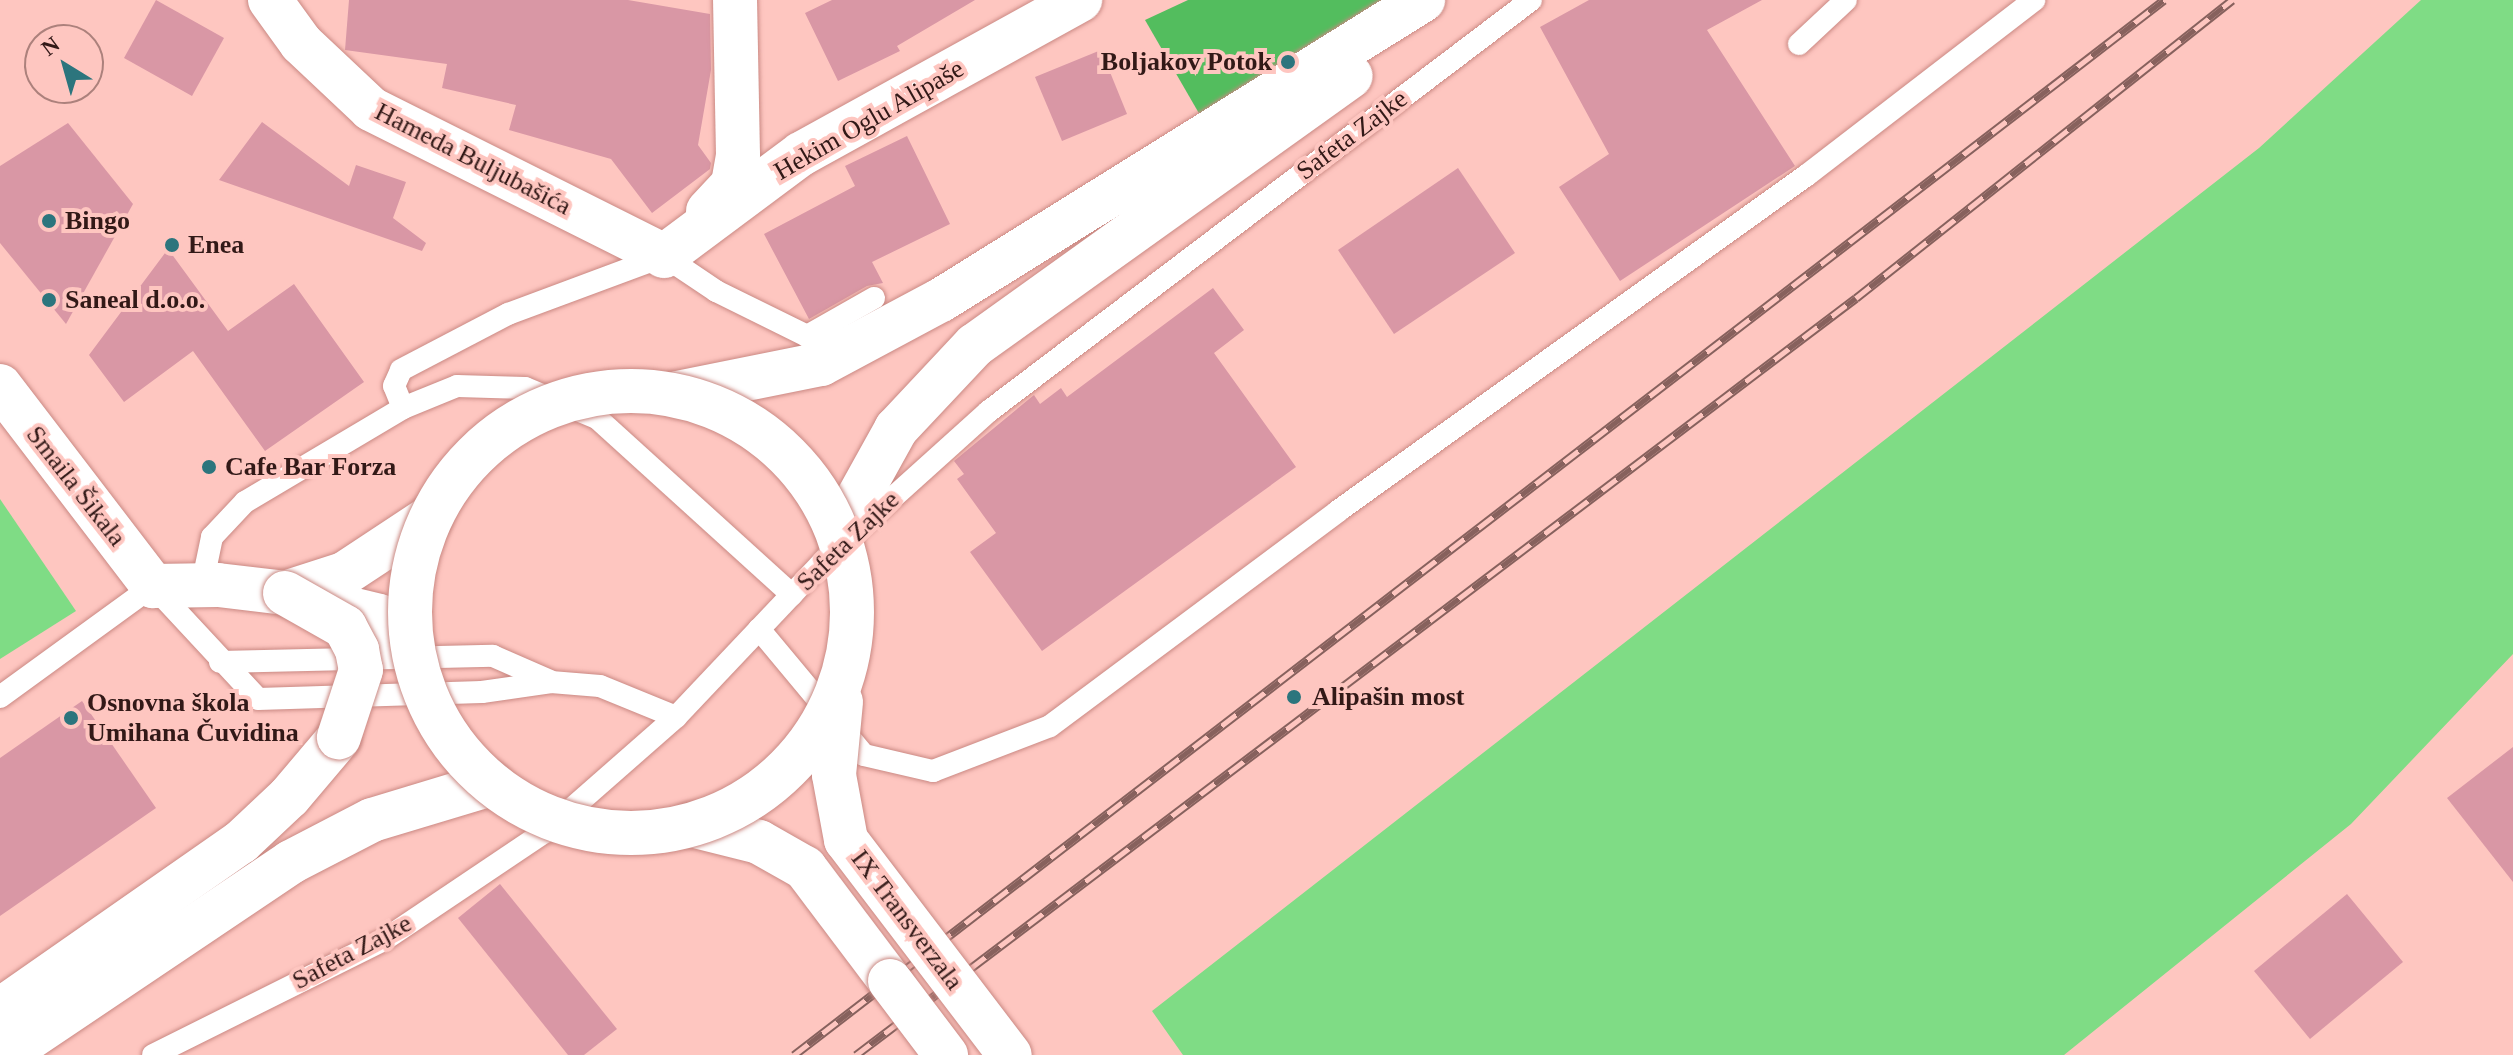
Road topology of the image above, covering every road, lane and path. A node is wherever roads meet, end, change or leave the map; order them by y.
1 (270, 0) edge
2 (735, 0) edge
3 (1080, 0) edge
4 (1423, 0) edge
5 (1457, 0) edge
6 (1531, 0) edge
7 (1846, 0) edge
8 (2034, 0) edge
9 (1799, 44) dead end
10 (664, 256) junction
11 (874, 298) dead end
12 (0, 386) edge
13 (677, 393) junction
14 (403, 408) junction
15 (429, 518) junction
16 (839, 532) junction
17 (210, 585) junction
18 (153, 586) junction
19 (285, 593) junction
20 (792, 595) junction
21 (759, 629) junction
22 (412, 651) junction
23 (220, 662) junction
24 (844, 676) junction
25 (551, 682) junction
26 (0, 697) edge
27 (676, 717) junction
28 (338, 738) junction
29 (491, 784) junction
30 (691, 825) junction
31 (0, 1010) edge
32 (182, 1049) edge
33 (4, 1055) edge
34 (153, 1055) edge
35 (946, 1055) edge
36 (1010, 1055) edge

1 - 10 main road, Hameda Buljubašića
2 - 10 main road, Hekim Oglu Alipaše
3 - 10 main road, Hekim Oglu Alipaše
4 - 13 main road
5 - 16 main road
6 - 20 lane, Safeta Zajke
7 - 9 lane
8 - 21 lane
10 - 11 lane
10 - 14 lane
12 - 18 main road, Smaila Šikala
13 - 15 main road, bridge
13 - 16 main road, IX Transverzala, bridge
14 - 17 lane
14 - 20 lane
15 - 19 main road
15 - 22 main road, bridge
16 - 24 main road, IX Transverzala, bridge
17 - 18 main road
17 - 19 main road
18 - 23 lane, Smaila Šikala
18 - 26 lane
19 - 22 main road, bridge
19 - 28 main road, bridge
20 - 21 lane, Safeta Zajke
21 - 27 lane, Safeta Zajke
22 - 28 main road, bridge
22 - 29 main road, bridge
23 - 25 lane
23 - 25 lane, Smaila Šikala
24 - 30 main road, bridge
24 - 36 main road, IX Transverzala, bridge
25 - 27 lane
27 - 32 lane, Safeta Zajke
28 - 31 main road
29 - 30 main road, bridge
29 - 33 main road
30 - 35 main road, IX Transverzala, bridge
32 - 34 lane, Safeta Zajke

